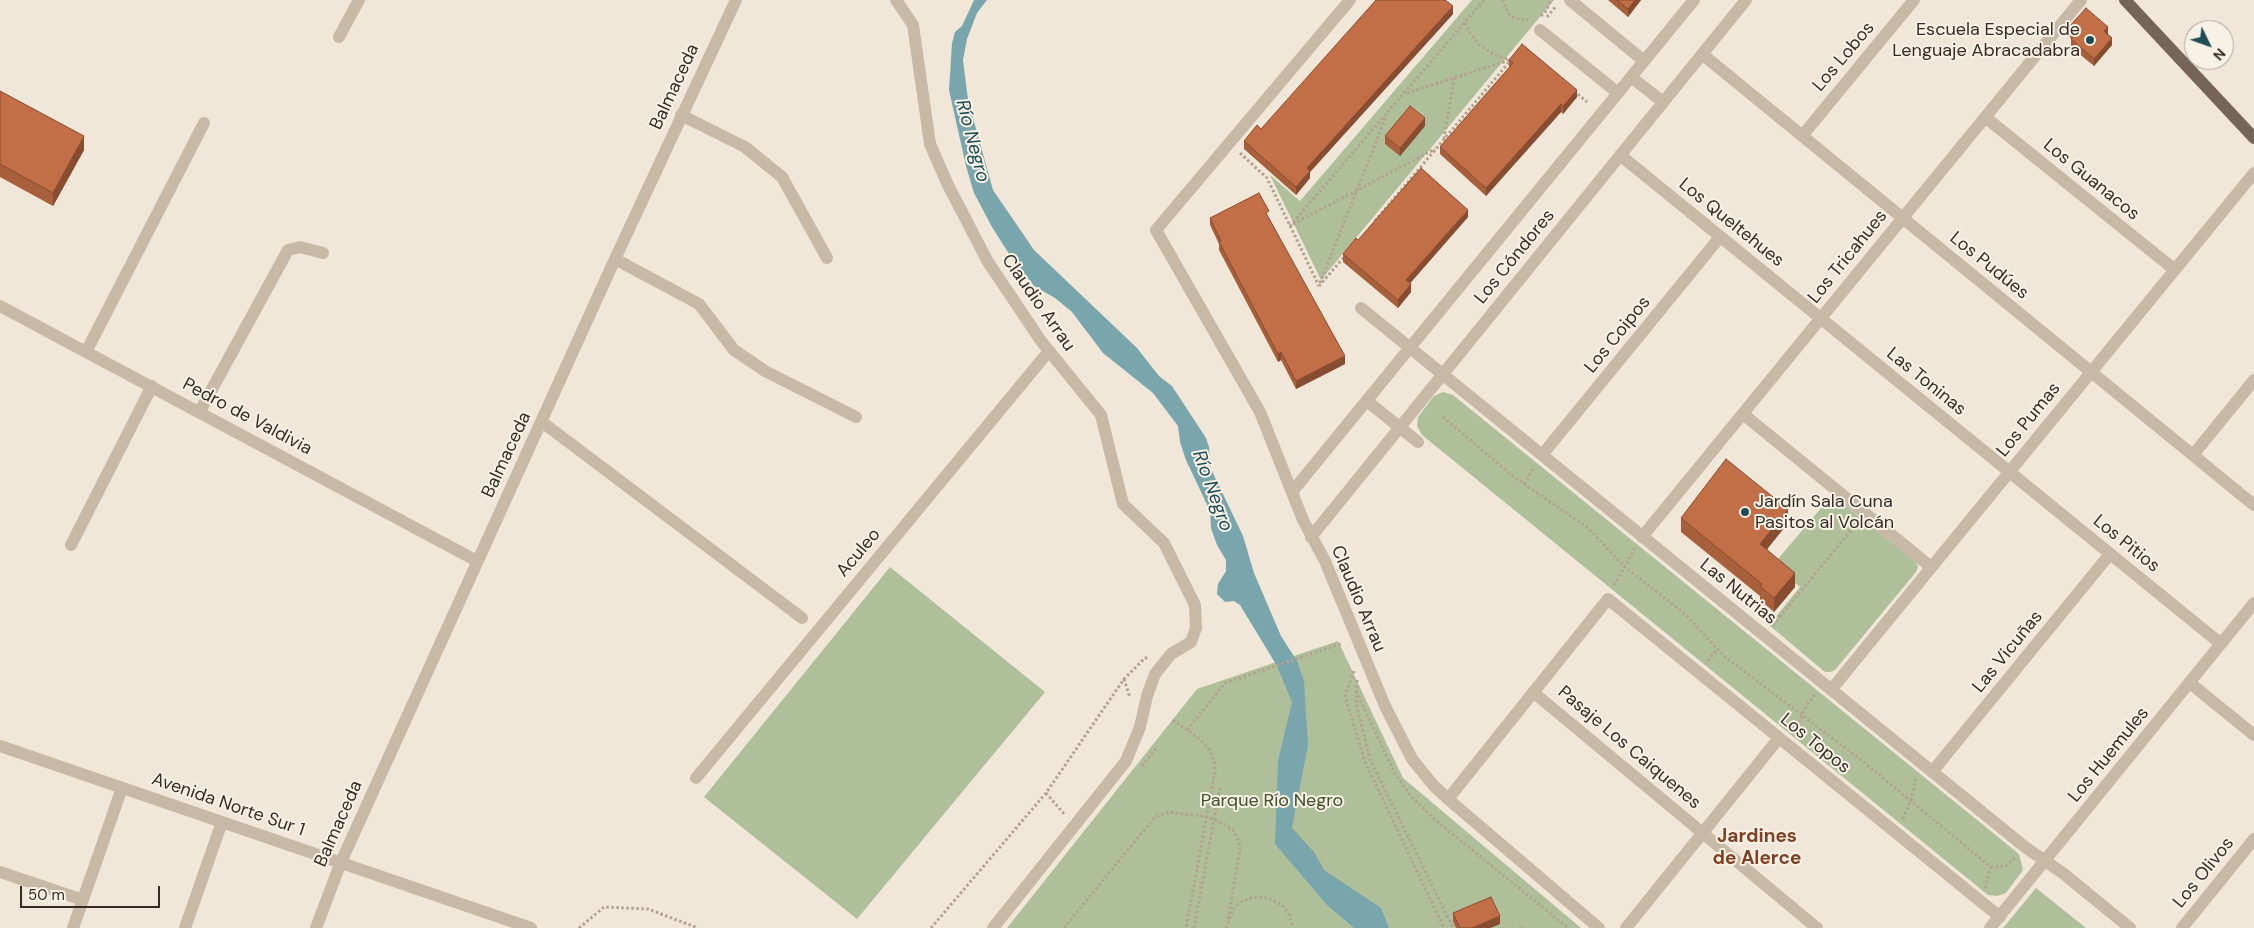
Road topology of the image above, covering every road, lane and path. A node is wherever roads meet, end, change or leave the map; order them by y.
1 (359, 0) edge
2 (736, 0) edge
3 (896, 0) edge
4 (1350, 0) edge
5 (1484, 0) edge
6 (1502, 0) edge
7 (1562, 0) edge
8 (1570, 0) edge
9 (1694, 0) edge
10 (1746, 0) edge
11 (1914, 0) edge
12 (2081, 0) edge
13 (2124, 0) edge
14 (1510, 16) dead end
15 (1465, 23) junction
16 (1542, 26) joint
17 (339, 37) dead end
18 (1516, 54) edge
19 (1702, 54) junction
20 (1511, 60) junction
21 (1644, 61) junction
22 (1631, 77) junction
23 (1454, 78) junction
24 (1572, 90) edge
25 (1406, 93) junction
26 (1618, 93) junction
27 (1587, 102) dead end
28 (1663, 102) junction
29 (1388, 114) junction
30 (681, 115) junction
31 (1985, 117) junction
32 (204, 123) dead end
33 (1802, 136) junction
34 (2254, 138) edge
35 (1444, 140) junction
36 (1230, 143) junction
37 (1437, 148) junction
38 (1620, 155) junction
39 (2254, 173) edge
40 (1358, 190) junction
41 (1903, 218) junction
42 (1290, 226) junction
43 (1369, 228) edge
44 (1720, 237) junction
45 (1350, 250) edge
46 (323, 253) dead end
47 (827, 258) dead end
48 (615, 259) junction
49 (2175, 270) junction
50 (1319, 286) junction
51 (0, 306) edge
52 (1361, 308) dead end
53 (1820, 318) junction
54 (1410, 348) junction
55 (1049, 351) junction
56 (86, 352) junction
57 (2091, 372) junction
58 (1442, 374) junction
59 (2254, 380) edge
60 (152, 386) junction
61 (1367, 401) junction
62 (200, 411) junction
63 (1743, 414) junction
64 (856, 417) dead end
65 (1443, 417) dead end
66 (542, 422) junction
67 (1399, 427) junction
68 (1418, 442) dead end
69 (1542, 455) junction
70 (2193, 455) junction
71 (2010, 472) junction
72 (1292, 492) junction
73 (2254, 505) edge
74 (1865, 513) junction
75 (1311, 537) junction
76 (1642, 537) junction
77 (71, 545) dead end
78 (2110, 554) junction
79 (477, 561) junction
80 (1624, 566) junction
81 (1932, 568) junction
82 (1608, 599) junction
83 (2254, 603) edge
84 (802, 618) dead end
85 (1764, 636) junction
86 (1355, 638) junction
87 (2221, 644) junction
88 (1361, 652) junction
89 (1171, 654) junction
90 (2190, 683) junction
91 (1827, 686) junction
92 (1533, 692) junction
93 (1802, 715) junction
94 (1173, 720) dead end
95 (1187, 730) junction
96 (2254, 735) edge
97 (1779, 738) junction
98 (0, 746) edge
99 (1790, 747) junction
100 (1919, 761) junction
101 (1932, 772) junction
102 (696, 778) dead end
103 (1220, 787) dead end
104 (122, 788) junction
105 (1046, 793) junction
106 (1448, 799) junction
107 (1911, 800) junction
108 (1208, 817) junction
109 (1214, 820) junction
110 (222, 822) junction
111 (1075, 827) junction
112 (1703, 833) junction
113 (1897, 834) junction
114 (2254, 840) edge
115 (2025, 847) junction
116 (2045, 861) junction
117 (341, 862) junction
118 (0, 872) edge
119 (83, 900) junction
120 (2000, 917) junction
121 (1228, 919) junction
122 (73, 928) edge
123 (185, 928) edge
124 (316, 928) edge
125 (530, 928) edge
126 (579, 928) edge
127 (698, 928) edge
128 (931, 928) edge
129 (993, 928) edge
130 (1064, 928) edge
131 (1186, 928) edge
132 (1194, 928) edge
133 (1226, 928) edge
134 (1293, 928) edge
135 (1444, 928) edge
136 (1452, 928) edge
137 (1519, 928) edge
138 (1525, 928) edge
139 (1598, 928) edge
140 (1626, 928) edge
141 (1817, 928) edge
142 (1990, 928) edge
143 (2130, 928) edge
144 (2182, 928) edge

1 - 17 street
2 - 30 street, Balmaceda
3 - 55 street, Claudio Arrau
4 - 36 street
5 - 15 path
6 - 14 path
7 - 16 path
8 - 21 street
9 - 21 street, Los Cóndores
10 - 19 street, Los Cóndores
11 - 33 street, Los Lobos
12 - 31 street, Los Tricahues
13 - 34 main road
15 - 20 path
15 - 25 path
16 - 26 street
18 - 20 path
19 - 28 street, Los Cóndores
19 - 33 street, Los Pudúes
20 - 23 path
20 - 35 path
21 - 22 street, Los Cóndores
22 - 26 street, Los Cóndores
22 - 28 street
23 - 25 path
23 - 35 path
24 - 27 path
25 - 29 path
26 - 54 street, Los Cóndores
28 - 38 street, Los Cóndores
29 - 40 path
29 - 42 path
30 - 47 street
30 - 48 street, Balmaceda
31 - 41 street, Los Tricahues
31 - 49 street, Los Guanacos
32 - 56 street
33 - 41 street, Los Pudúes
35 - 37 path
36 - 42 path
36 - 72 street, Claudio Arrau
37 - 40 path
37 - 43 path
38 - 44 street, Los Queltehues
38 - 58 street, Los Cóndores
39 - 49 street, Los Pumas
40 - 42 path
40 - 50 path
41 - 53 street, Los Tricahues
41 - 57 street, Los Pudúes
42 - 50 path
44 - 53 street, Los Queltehues
44 - 69 street, Los Coipos
45 - 50 path
46 - 62 street
48 - 64 street
48 - 66 street, Balmaceda
49 - 57 street, Los Pumas
51 - 56 street, Pedro de Valdivia
52 - 54 street, Las Nutrias
53 - 63 street, Los Tricahues
53 - 71 street, Las Toninas
54 - 58 street, Las Nutrias
54 - 61 street, Los Cóndores
55 - 89 street, Claudio Arrau
55 - 102 street, Aculeo
56 - 60 street, Pedro de Valdivia
57 - 70 street, Los Pudúes
57 - 71 street, Los Pumas
58 - 67 street, Los Cóndores
58 - 69 street, Las Nutrias
59 - 70 street
60 - 62 street, Pedro de Valdivia
60 - 77 street
61 - 67 street
61 - 72 street, Los Cóndores
62 - 79 street, Pedro de Valdivia
63 - 74 street
63 - 76 street, Los Tricahues
65 - 80 path
66 - 79 street, Balmaceda
66 - 84 street
67 - 68 street
67 - 75 street, Los Cóndores
69 - 76 street, Las Nutrias
70 - 73 street, Los Pudúes
71 - 78 street, Los Pitios
71 - 81 street, Los Pumas
72 - 75 street, Claudio Arrau
74 - 81 street
74 - 85 path
75 - 86 street, Claudio Arrau
76 - 80 path
76 - 85 street, Las Nutrias
78 - 87 street, Los Pitios
78 - 101 street, Las Vicuñas
79 - 117 street, Balmaceda
80 - 82 path
80 - 93 path
81 - 91 street, Los Pumas
82 - 92 street
82 - 97 street, Los Topos
83 - 87 street, Los Huemules
85 - 91 street, Las Nutrias
86 - 88 street, Claudio Arrau
86 - 95 path
87 - 90 street, Los Huemules
88 - 106 street, Claudio Arrau
88 - 135 path
88 - 136 path
89 - 105 path
89 - 111 street
90 - 96 street
90 - 116 street, Los Huemules
91 - 93 path
91 - 100 street, Las Nutrias
92 - 106 street
92 - 112 street, Pasaje Los Caiquenes
93 - 99 path
93 - 107 path
94 - 95 path
95 - 108 path
97 - 99 street, Los Topos
97 - 112 street
98 - 104 street, Avenida Norte Sur 1
99 - 113 street, Los Topos
100 - 101 street, Las Nutrias
100 - 107 path
101 - 115 street, Las Nutrias
103 - 109 path
104 - 110 street, Avenida Norte Sur 1
104 - 119 street
105 - 111 path
105 - 128 path
106 - 139 street, Claudio Arrau
107 - 113 path
107 - 115 path
108 - 109 path
108 - 130 path
108 - 131 path
109 - 121 path
109 - 132 path
110 - 117 street, Avenida Norte Sur 1
110 - 123 street
111 - 129 street
112 - 140 street
112 - 141 street, Pasaje Los Caiquenes
113 - 120 street, Los Topos
114 - 144 street, Los Olivos
115 - 116 street, Las Nutrias
116 - 120 street, Los Huemules
116 - 143 street, Las Nutrias
117 - 124 street, Balmaceda
117 - 125 street, Avenida Norte Sur 1
118 - 119 street
119 - 122 street
120 - 142 street, Los Huemules
121 - 133 path
121 - 134 path
126 - 127 path
137 - 138 path

